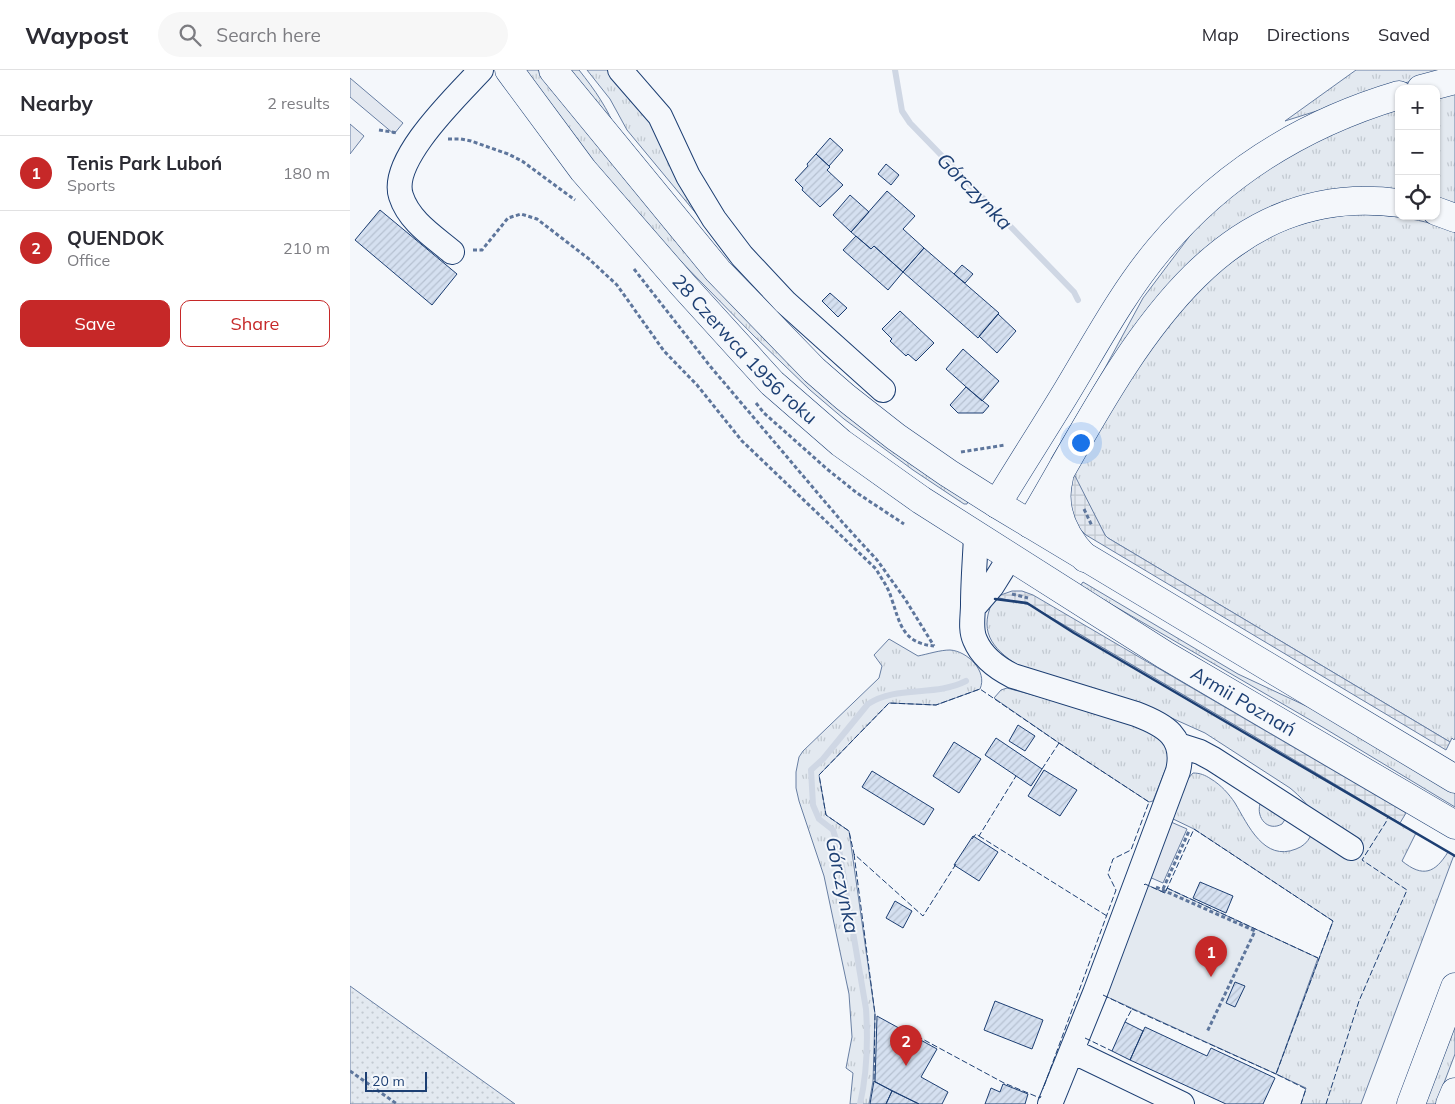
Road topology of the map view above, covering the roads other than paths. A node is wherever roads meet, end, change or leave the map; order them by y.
1 (481, 70) edge
2 (510, 70) edge
3 (553, 70) edge
4 (620, 70) edge
5 (1455, 80) edge
6 (1436, 85) edge
7 (1395, 96) edge
8 (1395, 203) edge
9 (1440, 212) edge
10 (1455, 218) edge
11 (452, 252) road end
12 (883, 390) dead end
13 (1060, 473) junction
14 (997, 504) junction
15 (1030, 524) junction
16 (976, 536) junction
17 (1010, 557) junction
18 (1085, 558) junction
19 (1034, 571) joint
20 (973, 608) junction
21 (1178, 745) junction
22 (1445, 773) edge
23 (1455, 825) edge
24 (1351, 848) dead end
25 (1455, 987) edge
26 (1072, 1051) junction
27 (1455, 1092) edge
28 (1050, 1104) edge
29 (1182, 1104) edge
30 (1411, 1104) edge
31 (1450, 1104) edge

1 - 11 street
2 - 16 main road, 28 Czerwca 1956 roku
3 - 14 main road, 28 Czerwca 1956 roku
4 - 12 street
5 - 6 main road
7 - 14 main road
8 - 13 main road
9 - 10 main road
13 - 15 main road
13 - 18 main road
14 - 15 main road, 28 Czerwca 1956 roku
14 - 16 main road
15 - 17 main road
15 - 18 main road, 28 Czerwca 1956 roku
16 - 17 main road, 28 Czerwca 1956 roku
16 - 20 street
17 - 19 main road, 28 Czerwca 1956 roku
17 - 20 street
18 - 22 main road
19 - 23 main road, Armii Poznań
20 - 21 street
21 - 24 street
21 - 26 street
25 - 30 main road
26 - 28 street
26 - 29 street
27 - 31 main road

